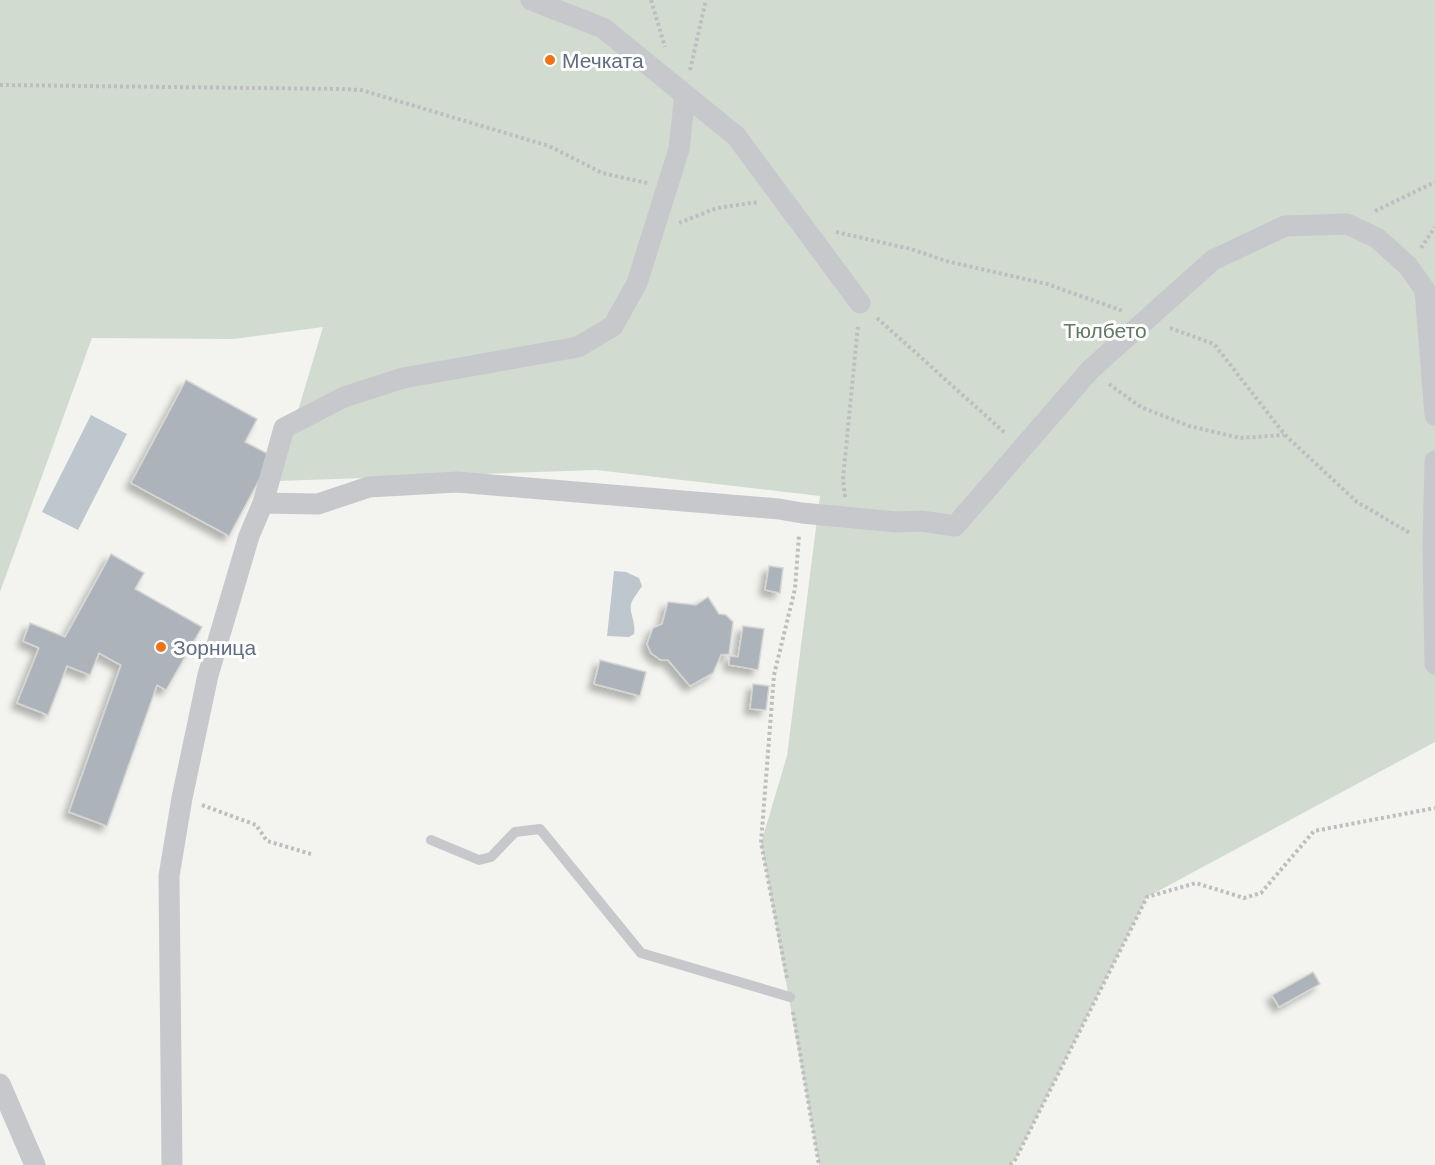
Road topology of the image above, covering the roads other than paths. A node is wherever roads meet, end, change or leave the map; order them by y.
1 (531, 0) edge
2 (680, 90) junction
3 (860, 303) road end
4 (1435, 415) edge
5 (1435, 461) edge
6 (263, 503) junction
7 (1434, 547) edge
8 (1435, 664) edge
9 (431, 840) dead end
10 (790, 997) road end
11 (0, 1084) edge
12 (35, 1165) edge
13 (172, 1165) edge

1 - 2 street
2 - 3 street
2 - 6 street
4 - 6 street
5 - 7 street
6 - 13 street
7 - 8 street
9 - 10 lane
11 - 12 street

